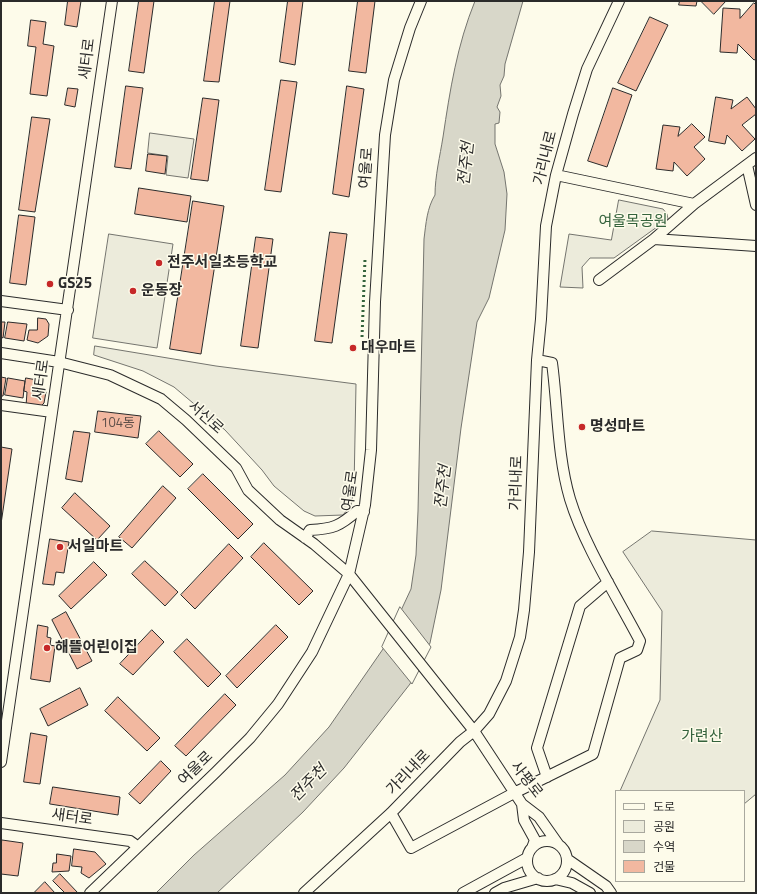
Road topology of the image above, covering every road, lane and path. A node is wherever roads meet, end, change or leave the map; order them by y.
1 (112, 1) edge
2 (421, 1) edge
3 (619, 1) edge
4 (756, 158) edge
5 (747, 165) junction
6 (556, 175) junction
7 (694, 204) junction
8 (756, 205) edge
9 (654, 239) junction
10 (756, 246) edge
11 (599, 280) dead end
12 (1, 300) edge
13 (68, 310) junction
14 (1, 353) edge
15 (537, 360) junction
16 (59, 362) junction
17 (1, 405) edge
18 (52, 412) junction
19 (364, 512) junction
20 (305, 538) junction
21 (349, 574) junction
22 (608, 582) junction
23 (361, 590) joint
24 (474, 731) junction
25 (1, 762) edge
26 (546, 777) junction
27 (514, 793) junction
28 (522, 804) junction
29 (391, 813) junction
30 (1, 823) edge
31 (558, 844) junction
32 (138, 846) junction
33 (532, 848) junction
34 (528, 858) junction
35 (567, 859) junction
36 (538, 878) junction
37 (555, 879) junction
38 (90, 893) edge
39 (304, 893) edge
40 (463, 893) edge
41 (495, 893) edge
42 (590, 893) edge
43 (611, 893) edge

1 - 13 street, 새터로
2 - 19 street, 여울로
3 - 6 street, 가리내로
4 - 5 street
5 - 7 street
5 - 8 street
6 - 7 street
6 - 15 street, 가리내로
7 - 9 street
9 - 10 street
9 - 11 street
12 - 13 street
13 - 16 street, 새터로
14 - 16 street, 서신로
15 - 22 street
15 - 24 street, 가리내로
16 - 18 street, 새터로
16 - 20 street, 서신로
17 - 18 street
18 - 25 street, 새터로
19 - 20 street
19 - 21 street, 여울로
20 - 21 street, 서신로
21 - 23 street, 서신로
21 - 32 street, 여울로
22 - 26 street
22 - 26 street
23 - 24 street, 사평로
24 - 27 street, 사평로
24 - 29 street, 가리내로
26 - 27 street
27 - 28 street, 사평로
27 - 29 street
28 - 31 street, 사평로
28 - 33 street
29 - 39 street, 가리내로
30 - 32 street, 새터로
31 - 33 street
31 - 35 street, 사평로
32 - 38 street, 여울로
33 - 34 street
34 - 36 street
34 - 40 street
35 - 37 street
35 - 43 street, 사평로
36 - 37 street
36 - 41 street
37 - 42 street

